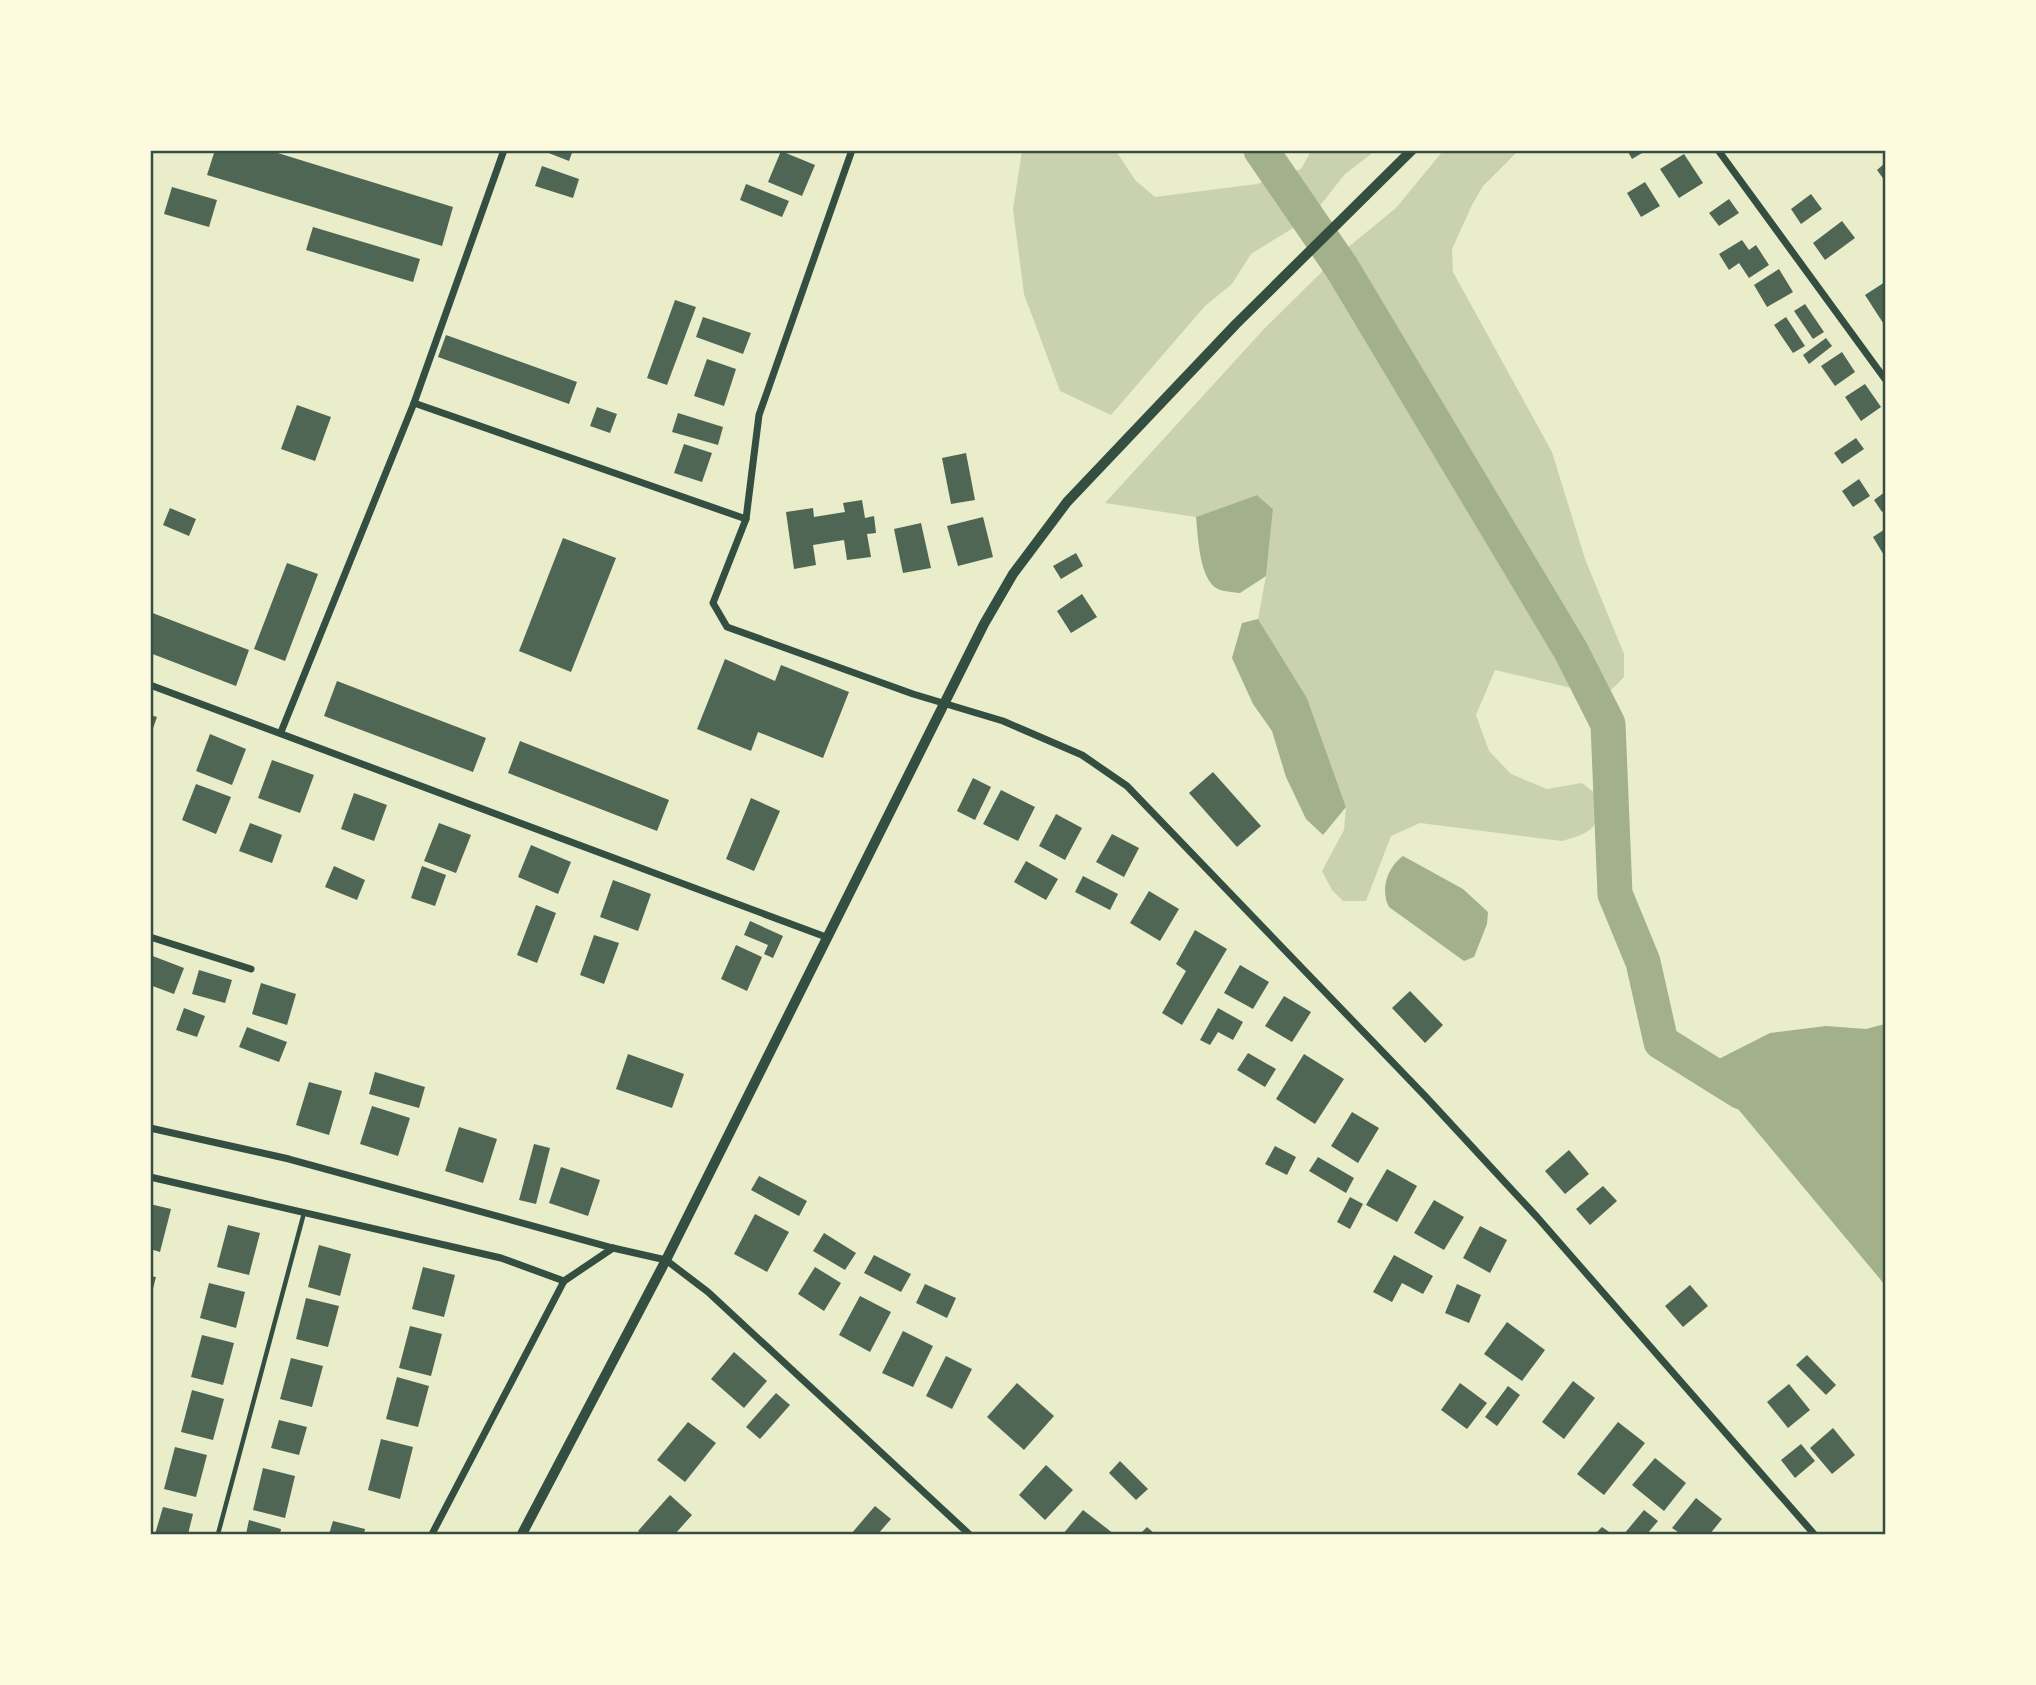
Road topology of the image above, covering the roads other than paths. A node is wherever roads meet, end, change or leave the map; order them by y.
1 (504, 150) edge
2 (852, 150) edge
3 (1412, 150) edge
4 (1718, 150) edge
5 (1885, 379) edge
6 (414, 403) junction
7 (746, 519) junction
8 (150, 685) edge
9 (945, 703) junction
10 (281, 732) junction
11 (150, 937) edge
12 (826, 937) junction
13 (251, 969) dead end
14 (150, 1128) edge
15 (150, 1177) edge
16 (304, 1212) junction
17 (613, 1248) junction
18 (666, 1259) junction
19 (564, 1281) junction
20 (218, 1535) edge
21 (432, 1535) edge
22 (522, 1535) edge
23 (969, 1535) edge
24 (1814, 1535) edge

1 - 6 street
2 - 7 street
3 - 9 street
4 - 5 street
6 - 7 street
6 - 10 street
7 - 9 street
8 - 10 street
9 - 12 street
9 - 24 street
10 - 12 street
11 - 13 street
12 - 18 street
14 - 17 street
15 - 16 street
16 - 19 street
16 - 20 lane
17 - 18 street
17 - 19 street
18 - 22 street
18 - 23 street
19 - 21 street

